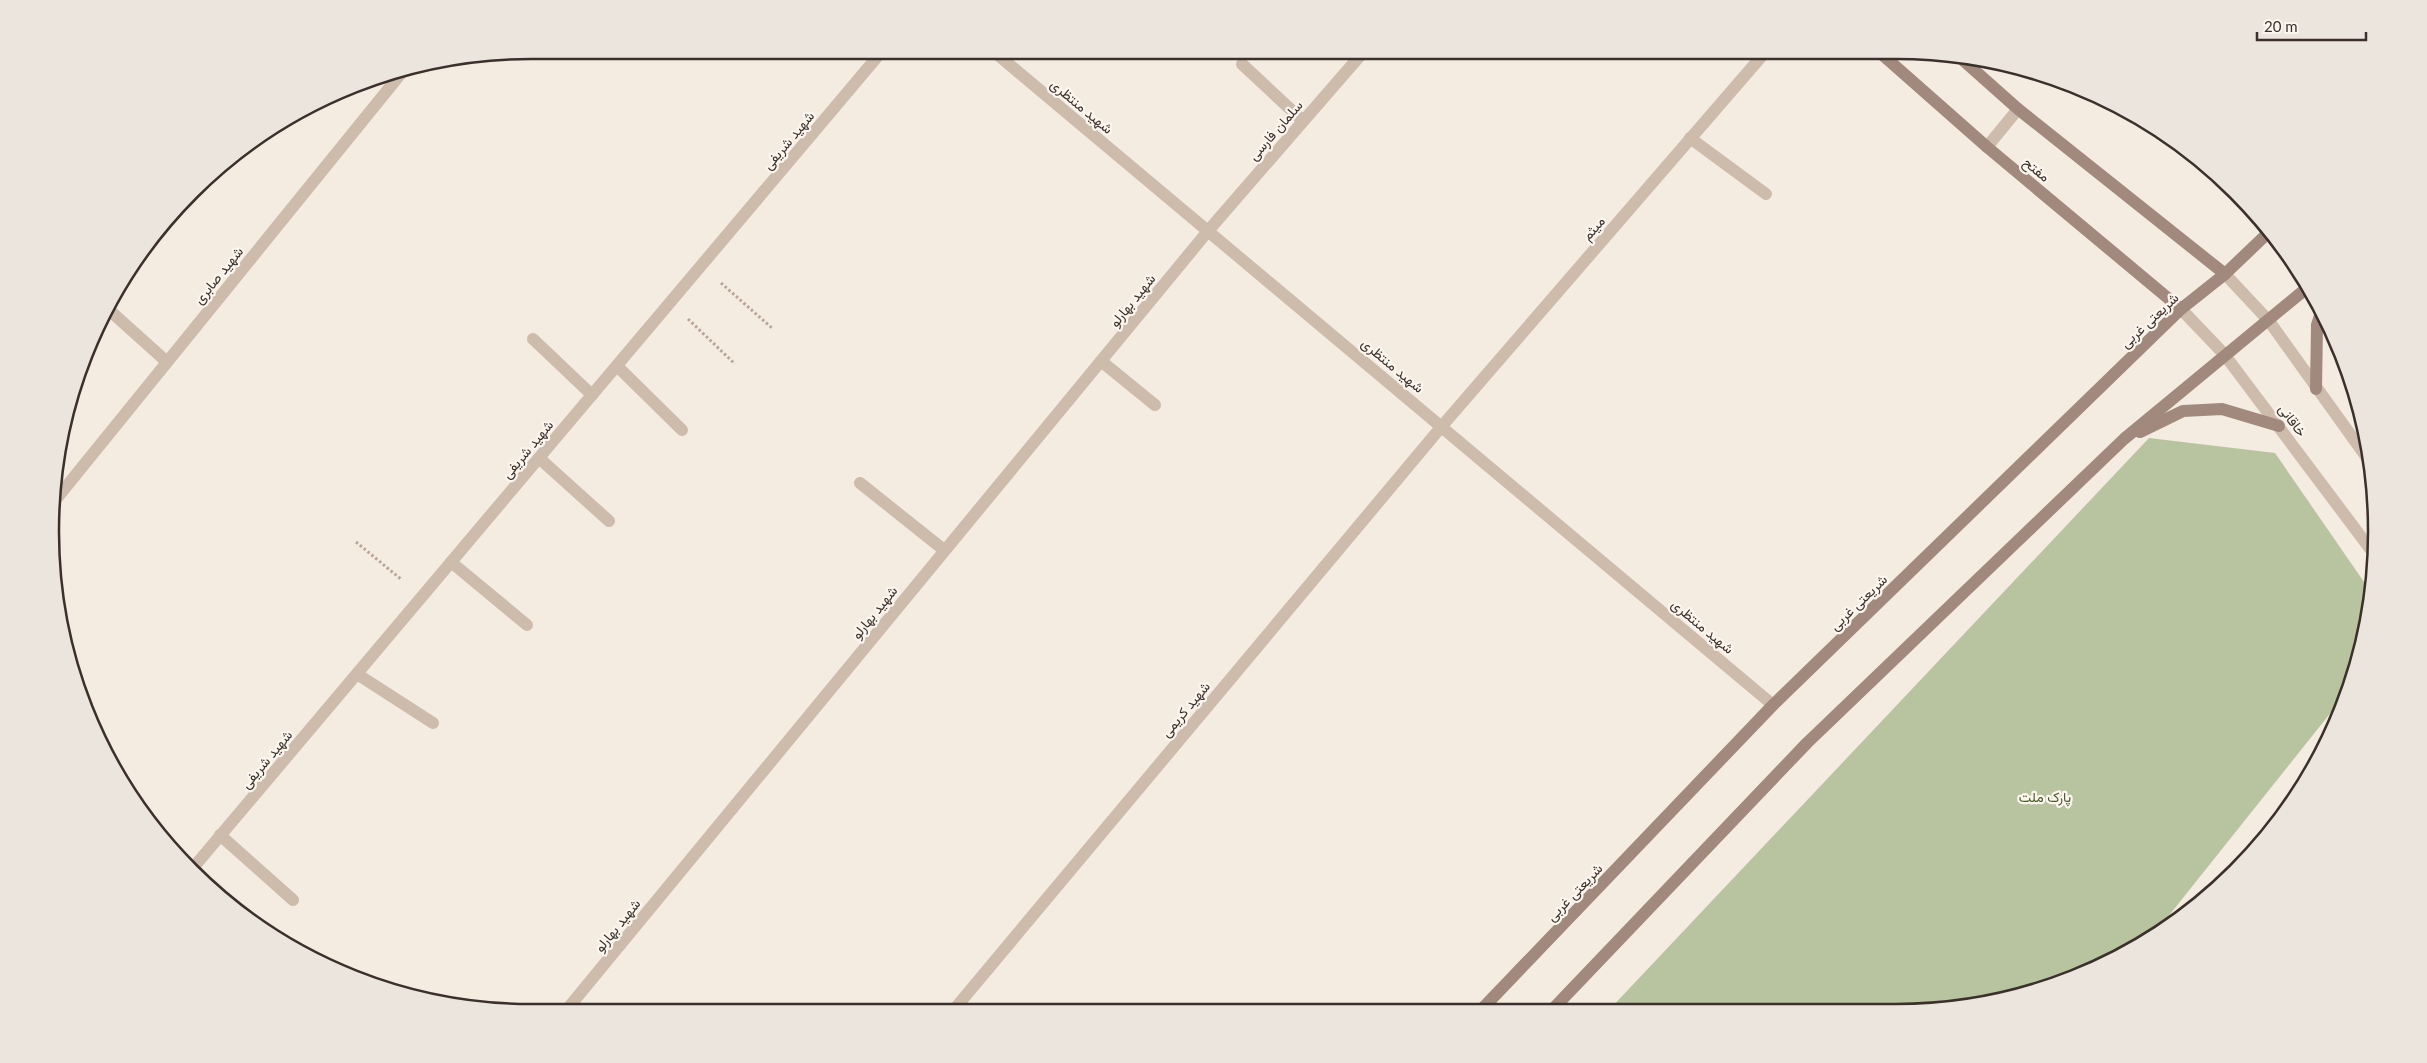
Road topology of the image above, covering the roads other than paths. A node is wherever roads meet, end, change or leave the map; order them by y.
1 (875, 59) edge
2 (1003, 59) edge
3 (1357, 59) edge
4 (1759, 59) edge
5 (1886, 59) edge
6 (1242, 64) dead end
7 (1968, 65) edge
8 (397, 79) edge
9 (2018, 109) junction
10 (1303, 121) junction
11 (1690, 138) junction
12 (1987, 147) junction
13 (1766, 194) dead end
14 (1208, 231) junction
15 (2265, 236) edge
16 (2225, 274) junction
17 (2303, 291) edge
18 (2181, 309) junction
19 (113, 313) edge
20 (2269, 321) junction
21 (2318, 321) edge
22 (533, 339) dead end
23 (2224, 354) junction
24 (1101, 361) junction
25 (167, 362) junction
26 (617, 366) junction
27 (2316, 389) junction
28 (592, 395) junction
29 (1155, 405) dead end
30 (1442, 426) junction
31 (2279, 426) junction
32 (682, 430) dead end
33 (2124, 439) junction
34 (2361, 449) edge
35 (539, 458) junction
36 (860, 483) dead end
37 (61, 493) edge
38 (609, 522) dead end
39 (2368, 545) edge
40 (944, 550) junction
41 (451, 562) junction
42 (527, 625) dead end
43 (357, 674) junction
44 (1773, 705) junction
45 (433, 723) dead end
46 (220, 835) junction
47 (196, 865) edge
48 (293, 900) dead end
49 (571, 1004) edge
50 (959, 1004) edge
51 (1487, 1004) edge
52 (1558, 1004) edge

1 - 26 street, شهید شریفی
2 - 14 street, شهید منتظری
3 - 10 street, سلمان فارسی
4 - 11 street, میثم
5 - 12 main road, مفتح
6 - 10 street
7 - 9 main road
8 - 25 street, شهید صابری
9 - 12 street
9 - 16 main road
10 - 14 street, سلمان فارسی
11 - 13 street
11 - 30 street, میثم
12 - 18 main road, مفتح
14 - 24 street, شهید بهارلو
14 - 30 street, شهید منتظری
15 - 16 main road, شریعتی غربی
16 - 18 main road, شریعتی غربی
16 - 20 street
17 - 20 main road
18 - 23 street, خاقانی
18 - 44 main road, شریعتی غربی
19 - 25 street
20 - 23 main road
20 - 27 street
21 - 27 main road
22 - 28 street
23 - 31 street, خاقانی
23 - 33 main road
24 - 29 street
24 - 40 street, شهید بهارلو
25 - 37 street, شهید صابری
26 - 28 street, شهید شریفی
26 - 32 street
27 - 34 street
28 - 35 street, شهید شریفی
30 - 44 street, شهید منتظری
30 - 50 street, شهید کریمی
31 - 33 main road
31 - 39 street, خاقانی
33 - 52 main road
35 - 38 street
35 - 41 street, شهید شریفی
36 - 40 street
40 - 49 street, شهید بهارلو
41 - 42 street
41 - 43 street, شهید شریفی
43 - 45 street
43 - 46 street, شهید شریفی
44 - 51 main road, شریعتی غربی
46 - 47 street, شهید شریفی
46 - 48 street

